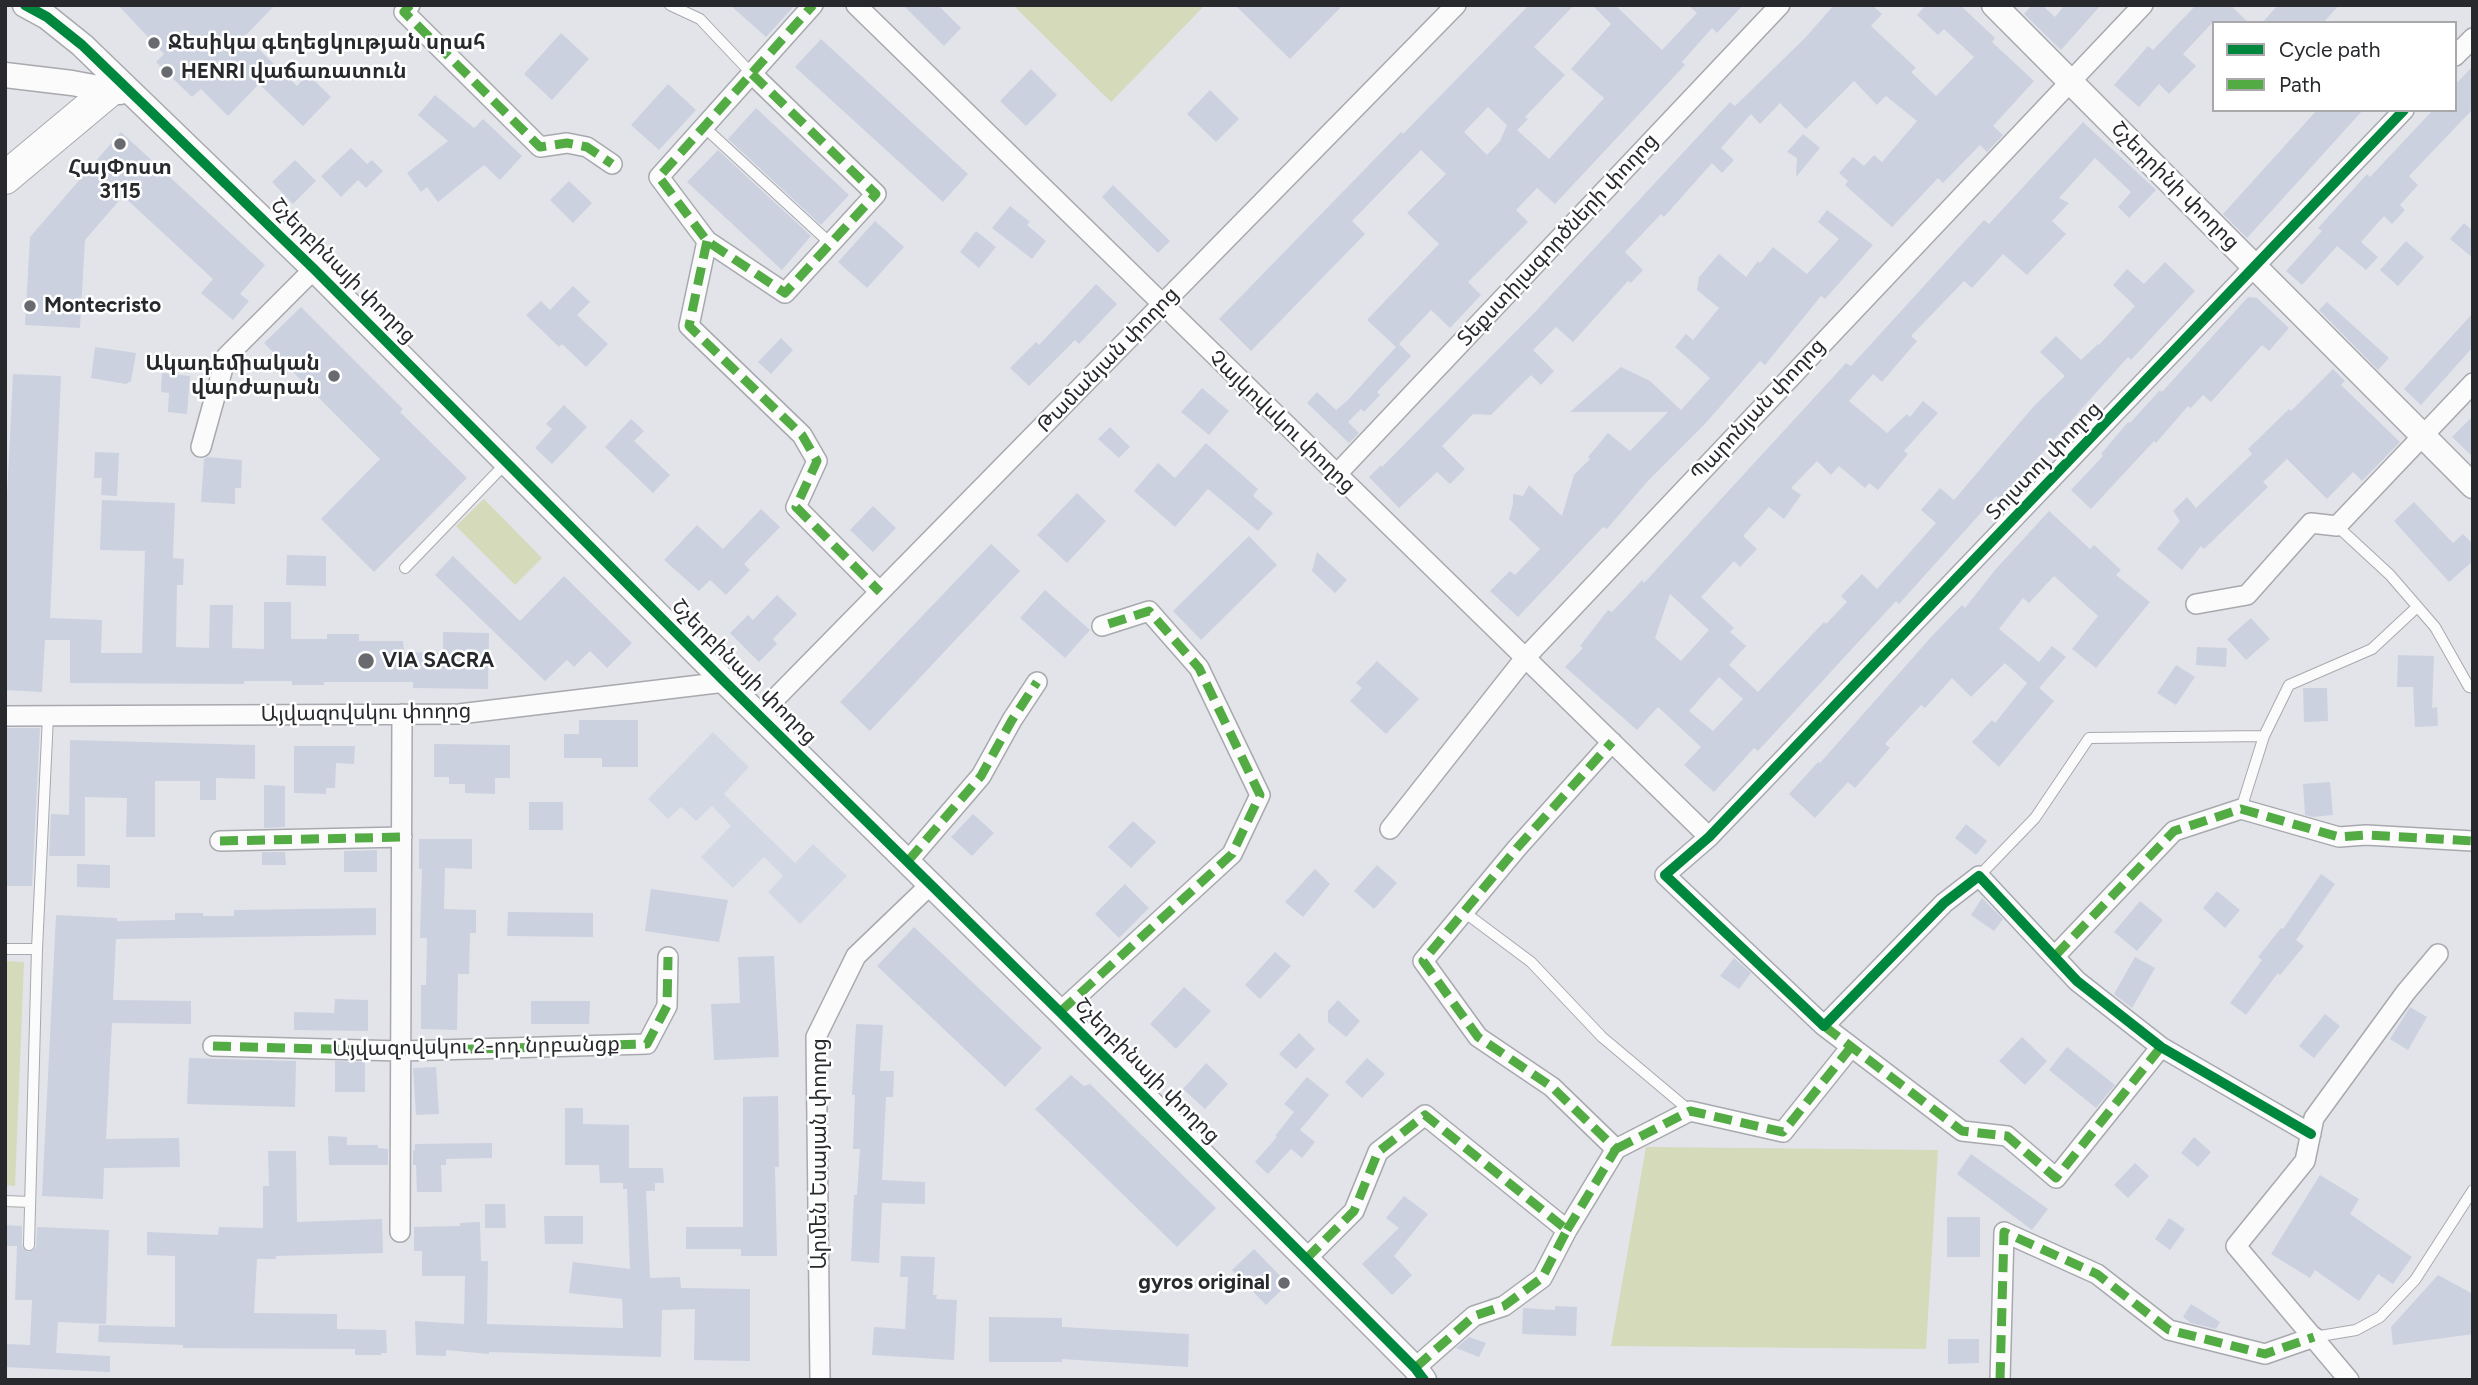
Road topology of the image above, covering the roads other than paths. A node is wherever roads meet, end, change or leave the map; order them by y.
1 (25, 5) edge
2 (410, 5) edge
3 (670, 5) edge
4 (813, 5) edge
5 (856, 5) edge
6 (1456, 5) edge
7 (1780, 5) edge
8 (1994, 5) edge
9 (2143, 5) edge
10 (2473, 38) edge
11 (2457, 54) edge
12 (752, 74) junction
13 (5, 75) edge
14 (2070, 81) junction
15 (122, 93) junction
16 (2402, 112) edge
17 (704, 127) junction
18 (612, 164) dead end
19 (5, 178) edge
20 (707, 241) junction
21 (830, 243) junction
22 (2256, 268) junction
23 (314, 269) junction
24 (1161, 305) junction
25 (2473, 383) edge
26 (2424, 435) junction
27 (201, 447) dead end
28 (508, 461) junction
29 (1336, 475) junction
30 (2473, 486) edge
31 (2337, 526) junction
32 (405, 568) dead end
33 (880, 592) junction
34 (2196, 604) dead end
35 (2417, 607) junction
36 (1102, 626) dead end
37 (1525, 657) junction
38 (725, 682) junction
39 (1037, 682) dead end
40 (2473, 688) edge
41 (402, 714) junction
42 (759, 715) junction
43 (5, 716) edge
44 (48, 716) junction
45 (2264, 736) junction
46 (1612, 742) junction
47 (2241, 809) junction
48 (1390, 829) dead end
49 (402, 837) junction
50 (1709, 837) junction
51 (220, 841) dead end
52 (2473, 841) edge
53 (908, 861) junction
54 (1979, 876) junction
55 (931, 884) junction
56 (1464, 912) junction
57 (5, 949) edge
58 (37, 950) junction
59 (2438, 954) dead end
60 (2055, 956) junction
61 (668, 957) dead end
62 (1060, 1012) junction
63 (1824, 1026) junction
64 (213, 1046) dead end
65 (1851, 1047) junction
66 (2161, 1048) junction
67 (401, 1051) junction
68 (1690, 1111) junction
69 (2311, 1135) junction
70 (1616, 1149) junction
71 (2473, 1190) edge
72 (5, 1201) edge
73 (30, 1202) junction
74 (1567, 1230) junction
75 (400, 1232) dead end
76 (29, 1245) dead end
77 (1306, 1259) junction
78 (2314, 1337) junction
79 (1419, 1374) edge
80 (820, 1380) edge
81 (2000, 1380) edge
82 (2349, 1380) edge

1 - 15 street, Շչերբինայի փողոց
2 - 18 street
3 - 12 lane
4 - 12 street
5 - 24 street, Չայկովսկու փողոց
6 - 24 street, Թամանյան փողոց
7 - 29 street, Տեքստիլագործների փողոց
8 - 14 street, Շչեդրինի փողոց
9 - 14 street, Պարոնյան փողոց
10 - 11 street
12 - 17 street
12 - 21 street
13 - 15 street
14 - 22 street, Շչեդրինի փողոց
14 - 37 street, Պարոնյան փողոց
15 - 19 highway
15 - 23 street, Շչերբինայի փողոց
16 - 22 street, Տոլստոյ փողոց
17 - 20 street
17 - 21 lane
20 - 21 street
20 - 33 street
22 - 26 street, Շչեդրինի փողոց
22 - 50 street, Տոլստոյ փողոց
23 - 27 street
23 - 28 street, Շչերբինայի փողոց
24 - 29 street, Չայկովսկու փողոց
24 - 33 street, Թամանյան փողոց
25 - 26 street
26 - 30 street, Շչեդրինի փողոց
26 - 31 street
28 - 32 lane
28 - 38 street, Շչերբինայի փողոց
29 - 37 street, Չայկովսկու փողոց
31 - 34 street
31 - 35 lane
33 - 42 street, Թամանյան փողոց
35 - 40 lane
35 - 45 lane
36 - 62 street
37 - 46 street, Չայկովսկու փողոց
37 - 48 street, Պարոնյան փողոց
38 - 41 street, Այվազովսկու փողոց
38 - 42 street, Շչերբինայի փողոց
39 - 53 street
41 - 44 street, Այվազովսկու փողոց
41 - 49 street
42 - 53 street, Շչերբինայի փողոց
43 - 44 street, Այվազովսկու փողոց
44 - 58 lane
45 - 47 lane
45 - 54 lane
46 - 50 street, Չայկովսկու փողոց
46 - 56 street
47 - 52 street
47 - 60 street
49 - 51 street
49 - 67 street
50 - 63 street, Տոլստոյ փողոց
53 - 55 street, Շչերբինայի փողոց
54 - 60 street
54 - 63 street
55 - 62 street, Շչերբինայի փողոց
55 - 80 street, Արմեն Եսայան փողոց
56 - 68 lane
56 - 70 street
57 - 58 lane
58 - 73 lane
59 - 69 street
60 - 66 street
61 - 67 street, Այվազովսկու 2-րդ նրբանցք
62 - 77 street, Շչերբինայի փողոց
63 - 65 street
64 - 67 street, Այվազովսկու 2-րդ նրբանցք
65 - 66 street
65 - 68 street
66 - 69 street
67 - 75 street
68 - 70 street
69 - 78 street
70 - 74 street
71 - 78 lane
72 - 73 lane
73 - 76 lane
74 - 77 street
74 - 79 street
77 - 79 street, Շչերբինայի փողոց
78 - 81 street
78 - 82 street

